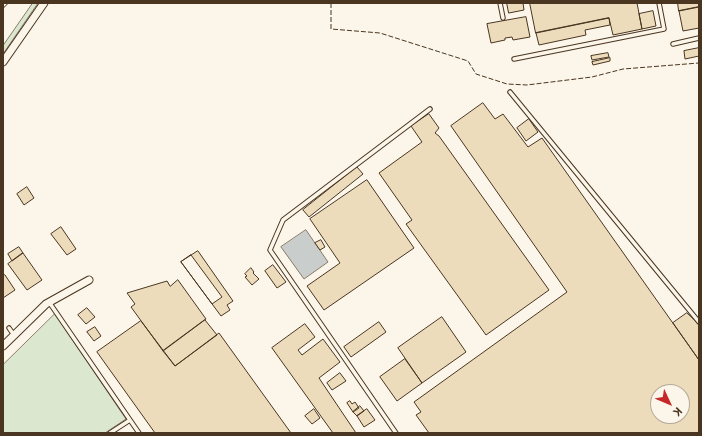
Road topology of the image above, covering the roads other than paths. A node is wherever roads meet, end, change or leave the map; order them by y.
1 (44, 3) edge
2 (500, 3) edge
3 (659, 3) edge
4 (503, 18) dead end
5 (699, 38) edge
6 (673, 44) dead end
7 (514, 59) dead end
8 (3, 62) edge
9 (510, 92) dead end
10 (430, 109) dead end
11 (89, 280) dead end
12 (49, 302) junction
13 (699, 322) edge
14 (9, 328) dead end
15 (14, 335) junction
16 (3, 346) edge
17 (130, 420) junction
18 (110, 433) edge
19 (139, 433) edge
20 (396, 433) edge

1 - 8 street
2 - 4 lane
3 - 7 lane
5 - 6 lane
9 - 13 lane
10 - 20 lane
11 - 12 street
12 - 15 street
12 - 17 lane
14 - 15 lane
15 - 16 street
17 - 18 lane
17 - 19 lane

